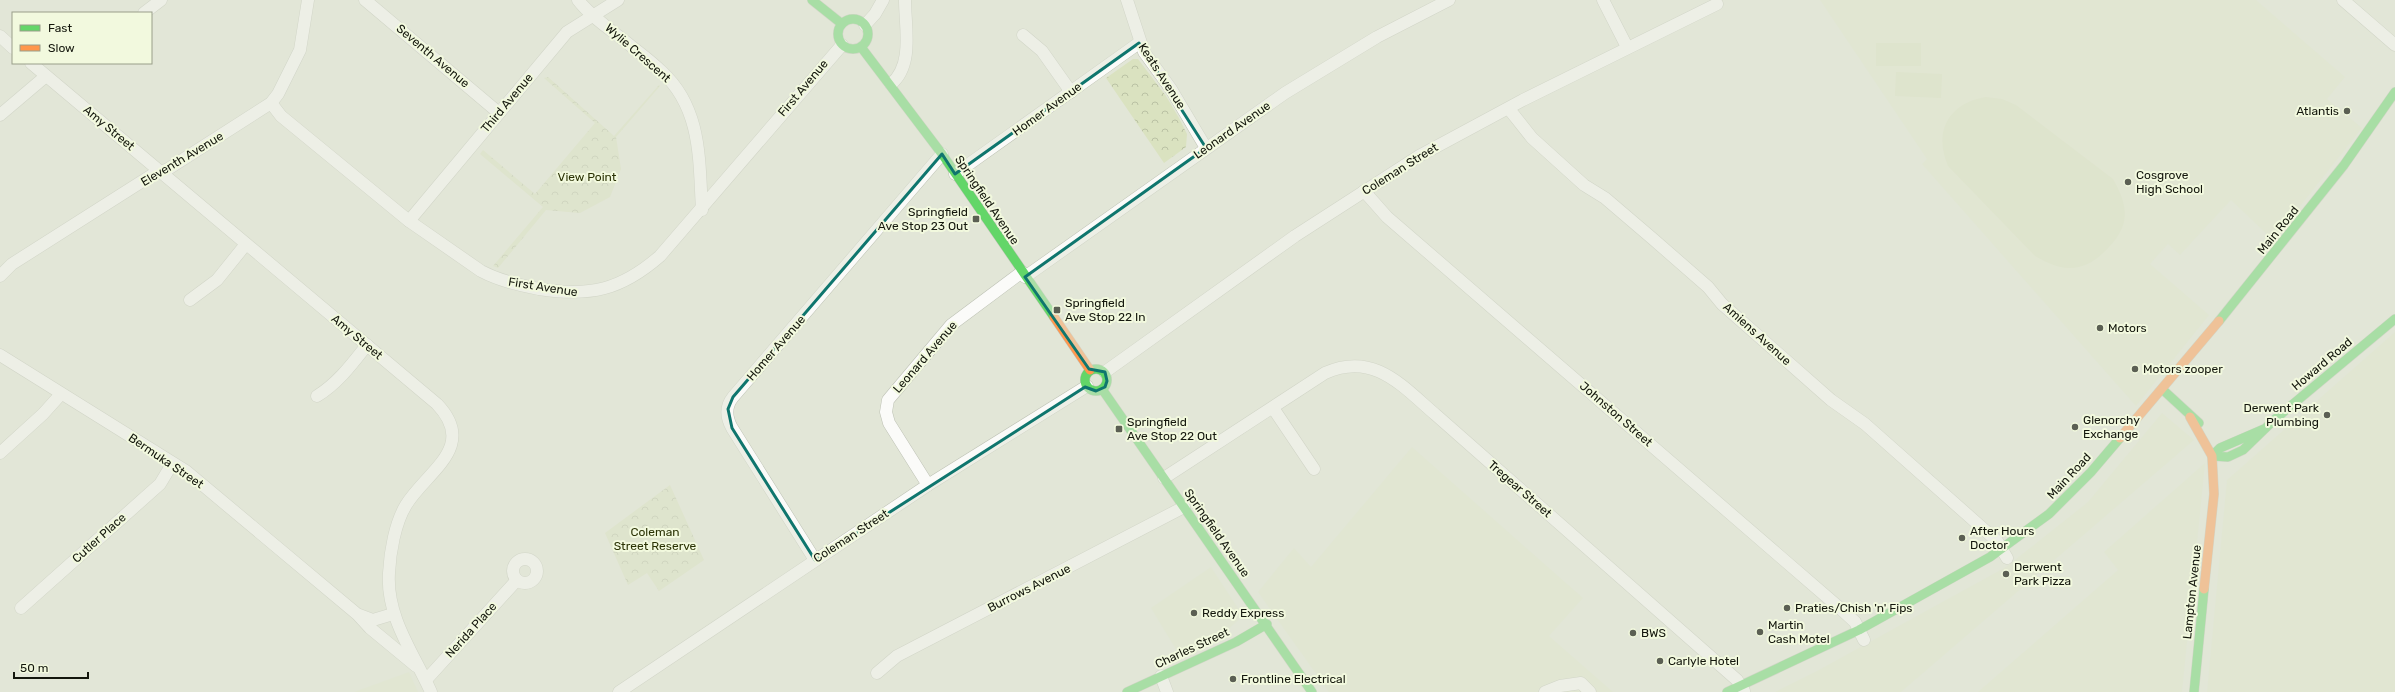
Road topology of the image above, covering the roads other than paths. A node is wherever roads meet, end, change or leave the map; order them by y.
1 (161, 0) edge
2 (308, 0) edge
3 (365, 0) edge
4 (578, 0) edge
5 (618, 0) edge
6 (812, 0) edge
7 (883, 0) edge
8 (905, 0) edge
9 (1127, 0) edge
10 (1449, 0) edge
11 (1603, 0) edge
12 (2343, 0) edge
13 (1717, 4) dead end
14 (145, 12) edge
15 (593, 16) junction
16 (842, 24) junction
17 (865, 25) junction
18 (1023, 35) dead end
19 (0, 36) edge
20 (1139, 43) junction
21 (842, 45) junction
22 (2395, 45) edge
23 (12, 47) edge
24 (862, 47) junction
25 (1627, 47) junction
26 (32, 64) edge
27 (46, 76) junction
28 (890, 84) junction
29 (1071, 92) junction
30 (2395, 92) edge
31 (271, 103) junction
32 (2395, 108) edge
33 (1509, 109) junction
34 (499, 113) junction
35 (0, 115) edge
36 (1206, 148) junction
37 (942, 154) junction
38 (161, 171) junction
39 (955, 174) junction
40 (1364, 191) junction
41 (702, 210) junction
42 (409, 221) junction
43 (246, 244) junction
44 (1024, 275) junction
45 (0, 276) edge
46 (190, 300) dead end
47 (2395, 319) edge
48 (367, 345) junction
49 (0, 355) edge
50 (1090, 370) junction
51 (1105, 372) junction
52 (1087, 386) junction
53 (1102, 389) junction
54 (2165, 392) junction
55 (62, 394) junction
56 (317, 396) dead end
57 (1273, 408) junction
58 (2190, 416) junction
59 (2264, 429) junction
60 (2132, 440) dead end
61 (2248, 446) junction
62 (0, 453) edge
63 (2218, 454) junction
64 (172, 464) junction
65 (2229, 468) dead end
66 (1314, 469) dead end
67 (1164, 478) junction
68 (928, 485) junction
69 (2214, 494) junction
70 (1184, 507) junction
71 (2006, 556) junction
72 (815, 560) junction
73 (517, 580) dead end
74 (21, 608) dead end
75 (357, 614) junction
76 (392, 614) junction
77 (1267, 624) junction
78 (1862, 638) junction
79 (877, 673) dead end
80 (423, 675) junction
81 (1161, 676) junction
82 (1744, 689) edge
83 (431, 692) edge
84 (619, 692) edge
85 (1126, 692) edge
86 (1167, 692) edge
87 (1312, 692) edge
88 (1545, 692) edge
89 (1590, 692) edge
90 (1728, 692) edge
91 (2194, 692) edge

1 - 14 street
2 - 31 street, Eleventh Avenue
3 - 34 street, Seventh Avenue
4 - 15 street, Wylie Crescent
5 - 15 street, Third Avenue
6 - 16 street
7 - 17 street
8 - 28 street
9 - 20 street, Keats Avenue
10 - 36 street, Leonard Avenue
11 - 25 street
12 - 22 street
13 - 25 street, Coleman Street
15 - 34 street, Third Avenue
15 - 41 street, Wylie Crescent
16 - 17 street
16 - 21 street
17 - 24 street
18 - 29 street
19 - 23 street
20 - 29 street, Homer Avenue
20 - 36 street, Keats Avenue
21 - 24 street
21 - 41 street, First Avenue
24 - 28 street, Springfield Avenue
25 - 33 street, Coleman Street
26 - 27 street, Amy Street
27 - 35 street
27 - 38 street, Amy Street
28 - 37 street, Springfield Avenue
29 - 39 street, Homer Avenue
30 - 54 street, Main Road
31 - 38 street, Eleventh Avenue
31 - 42 street, First Avenue
32 - 54 street, Main Road
33 - 40 street, Coleman Street
33 - 71 street, Amiens Avenue
34 - 42 street, Third Avenue
36 - 44 street, Leonard Avenue
37 - 39 street, Springfield Avenue
37 - 72 street, Homer Avenue
38 - 43 street, Amy Street
38 - 45 street, Eleventh Avenue
39 - 44 street, Springfield Avenue
40 - 51 street, Coleman Street
40 - 78 street, Johnston Street
41 - 42 street, First Avenue
43 - 46 street
43 - 48 street, Amy Street
44 - 50 street, Springfield Avenue
44 - 68 street, Leonard Avenue
47 - 59 street, Howard Road
48 - 56 street
48 - 76 street, Amy Street
49 - 55 street, Bermuka Street
50 - 51 street
50 - 52 street
51 - 53 street
52 - 53 street
52 - 68 street, Coleman Street
53 - 67 street, Springfield Avenue
54 - 58 street, Lampton Avenue
54 - 60 street, Main Road
54 - 71 street, Main Road
55 - 62 street
55 - 64 street, Bermuka Street
57 - 66 street
57 - 67 street, Tregear Street
57 - 82 street, Tregear Street
58 - 63 street, Lampton Avenue
58 - 63 street, Lampton Avenue
59 - 61 street, Howard Road
59 - 63 street, Howard Road
61 - 63 street, Howard Road
61 - 65 street
63 - 69 street, Lampton Avenue
63 - 69 street, Lampton Avenue
64 - 74 street, Cutler Place
64 - 75 street, Bermuka Street
67 - 70 street, Springfield Avenue
68 - 72 street, Coleman Street
69 - 91 street, Lampton Avenue
70 - 77 street, Springfield Avenue
70 - 79 street, Burrows Avenue
71 - 78 street, Main Road
72 - 84 street, Coleman Street
73 - 80 street, Nerida Place
75 - 76 street, Bermuka Street
75 - 80 street, Bermuka Street
76 - 80 street, Amy Street
77 - 81 street, Charles Street
77 - 87 street, Springfield Avenue
78 - 82 street, Main Road
80 - 83 street, Amy Street
81 - 85 street, Charles Street
81 - 86 street
82 - 90 street, Main Road
88 - 89 street

